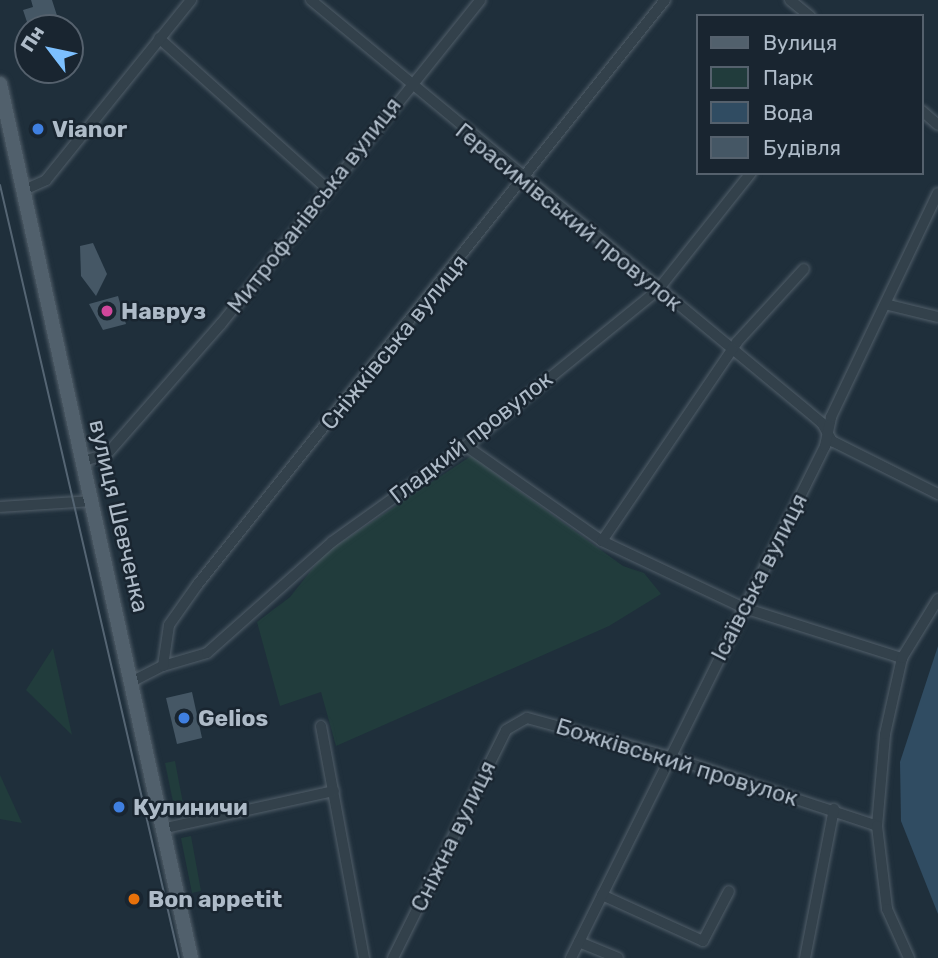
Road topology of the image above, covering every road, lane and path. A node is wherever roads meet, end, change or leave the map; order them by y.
1 (191, 0) edge
2 (311, 0) edge
3 (481, 0) edge
4 (665, 0) edge
5 (790, 0) edge
6 (808, 14) edge
7 (159, 38) junction
8 (0, 84) edge
9 (408, 84) junction
10 (924, 113) edge
11 (938, 125) edge
12 (5, 132) edge
13 (749, 175) edge
14 (525, 181) junction
15 (325, 187) junction
16 (24, 190) junction
17 (938, 193) edge
18 (804, 269) dead end
19 (656, 291) junction
20 (889, 305) junction
21 (938, 317) edge
22 (734, 352) junction
23 (828, 433) junction
24 (466, 446) junction
25 (83, 461) junction
26 (938, 494) edge
27 (92, 501) junction
28 (0, 507) edge
29 (602, 541) junction
30 (938, 599) edge
31 (744, 608) junction
32 (902, 658) junction
33 (163, 666) junction
34 (133, 681) junction
35 (519, 720) joint
36 (321, 726) dead end
37 (670, 757) junction
38 (334, 791) junction
39 (834, 809) junction
40 (877, 826) junction
41 (161, 829) junction
42 (729, 891) dead end
43 (602, 895) junction
44 (579, 942) junction
45 (191, 958) edge
46 (364, 958) edge
47 (393, 958) edge
48 (571, 958) edge
49 (618, 958) edge
50 (805, 958) edge
51 (909, 958) edge

1 - 7 street
2 - 9 street, Герасимівський провулок
3 - 9 street, Митрофанівська вулиця
4 - 14 street, Сніжківська вулиця
5 - 6 street
7 - 15 street
7 - 16 street
8 - 12 main road, вулиця Шевченка
9 - 14 street, Герасимівський провулок
9 - 15 street, Митрофанівська вулиця
10 - 11 street
12 - 16 main road, вулиця Шевченка
13 - 19 street, Гладкий провулок
14 - 19 street, Герасимівський провулок
14 - 33 street, Сніжківська вулиця
15 - 25 street, Митрофанівська вулиця
16 - 25 main road, вулиця Шевченка
17 - 20 street, Ісаївська вулиця
18 - 22 street
19 - 22 street, Герасимівський провулок
19 - 24 street, Гладкий провулок
20 - 21 street
20 - 23 street, Ісаївська вулиця
22 - 23 street, Герасимівський провулок
22 - 29 street
23 - 26 street, Герасимівський провулок
23 - 31 street, Ісаївська вулиця
24 - 29 street
24 - 33 street, Гладкий провулок
25 - 27 main road, вулиця Шевченка
27 - 28 street
27 - 34 main road, вулиця Шевченка
29 - 31 street
30 - 32 street
31 - 32 street
31 - 37 street, Ісаївська вулиця
32 - 40 street
33 - 34 street
34 - 41 main road, вулиця Шевченка
35 - 37 street, Божківський провулок
35 - 47 street, Сніжна вулиця
36 - 38 street
37 - 39 street, Божківський провулок
37 - 43 street, Ісаївська вулиця
38 - 41 street
38 - 46 street
39 - 40 street, Божківський провулок
39 - 50 street
40 - 51 street
41 - 45 main road, вулиця Шевченка
42 - 43 street
43 - 44 street, Ісаївська вулиця
44 - 48 street, Ісаївська вулиця
44 - 49 street

